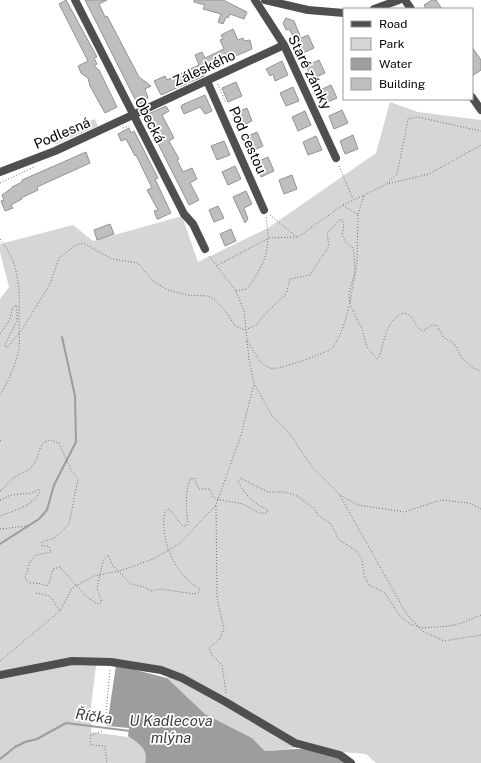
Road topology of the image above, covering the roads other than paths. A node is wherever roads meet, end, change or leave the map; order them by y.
1 (76, 0) edge
2 (255, 0) edge
3 (265, 0) edge
4 (400, 0) edge
5 (377, 8) edge
6 (343, 13) edge
7 (284, 45) junction
8 (207, 81) junction
9 (473, 98) edge
10 (481, 110) edge
11 (134, 115) junction
12 (336, 158) road end
13 (0, 172) edge
14 (264, 210) road end
15 (205, 249) road end
16 (0, 675) edge
17 (351, 763) edge

1 - 11 street, Obecká
2 - 7 street, Staré zámky
3 - 6 street
4 - 5 street
7 - 8 street, Záleského
7 - 12 street, Staré zámky
8 - 11 street, Záleského
8 - 14 street, Pod cestou
9 - 10 street
11 - 13 street, Podlesná
11 - 15 street, Obecká
16 - 17 street

